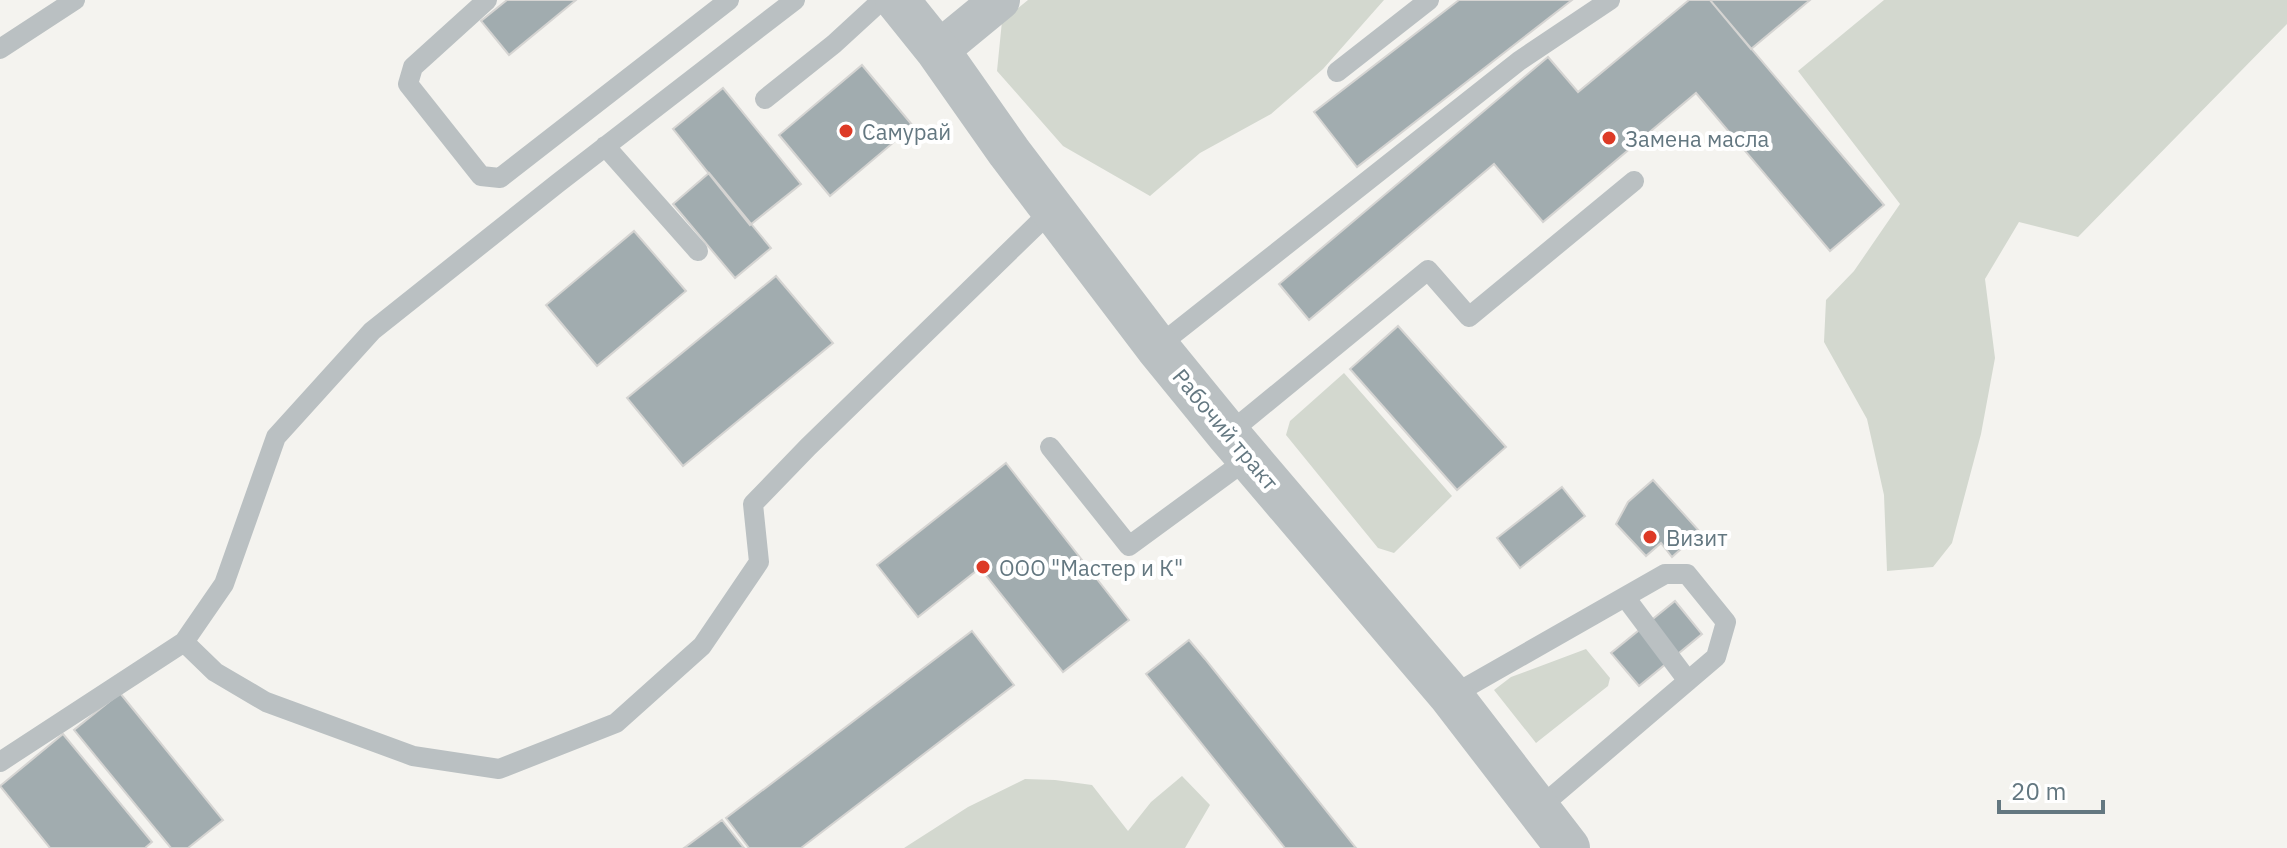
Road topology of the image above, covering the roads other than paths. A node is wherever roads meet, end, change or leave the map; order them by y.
1 (75, 0) edge
2 (487, 0) edge
3 (729, 0) edge
4 (795, 0) edge
5 (882, 0) edge
6 (897, 0) edge
7 (1000, 0) edge
8 (1429, 0) edge
9 (1610, 0) edge
10 (0, 49) edge
11 (938, 51) junction
12 (1337, 72) dead end
13 (765, 99) dead end
14 (605, 146) junction
15 (1634, 181) dead end
16 (1054, 208) junction
17 (698, 251) dead end
18 (1157, 347) junction
19 (1239, 446) junction
20 (1050, 447) dead end
21 (1625, 597) junction
22 (184, 642) junction
23 (1688, 681) junction
24 (1451, 696) junction
25 (0, 762) edge
26 (1539, 808) junction
27 (1567, 848) edge

1 - 10 lane
2 - 3 lane
4 - 14 lane
5 - 13 lane
6 - 11 street, Рабочий тракт
7 - 11 street
8 - 12 lane
9 - 18 lane
11 - 16 street, Рабочий тракт
14 - 17 lane
14 - 22 lane
15 - 19 lane
16 - 18 street, Рабочий тракт
16 - 22 lane
18 - 19 street, Рабочий тракт
19 - 20 lane
19 - 24 street, Рабочий тракт
21 - 23 lane
21 - 23 lane
21 - 24 lane
22 - 25 lane
23 - 26 lane
24 - 26 street, Рабочий тракт
26 - 27 street, Рабочий тракт

